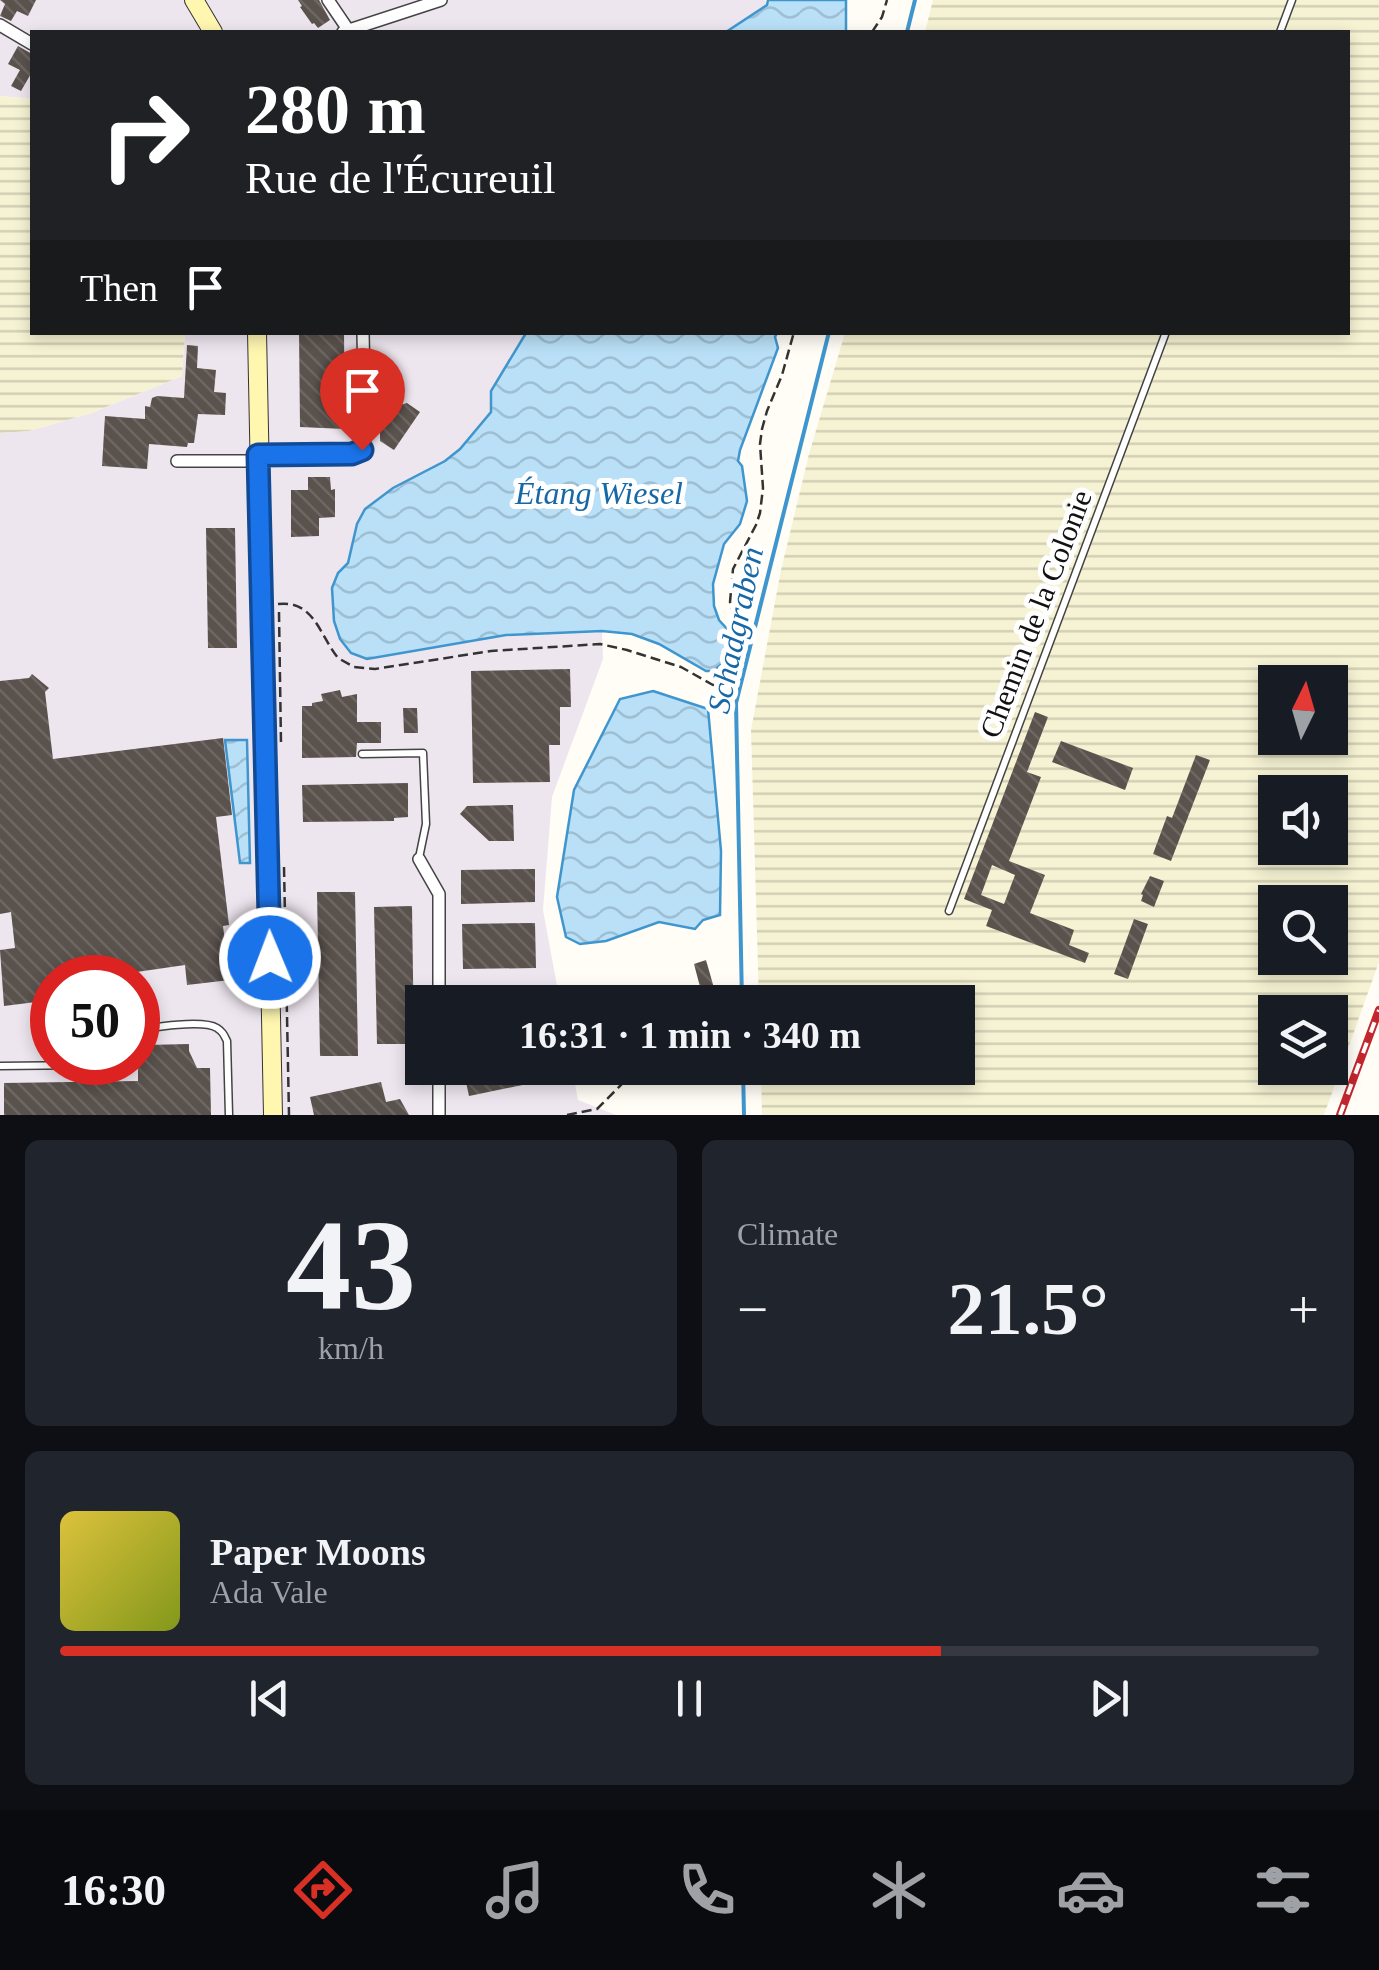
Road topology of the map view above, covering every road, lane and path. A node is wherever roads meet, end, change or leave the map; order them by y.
1 (194, 0) edge
2 (328, 0) edge
3 (441, 0) edge
4 (887, 0) edge
5 (1292, 0) edge
6 (0, 25) edge
7 (212, 30) edge
8 (345, 30) edge
9 (352, 30) edge
10 (873, 30) edge
11 (1281, 30) edge
12 (30, 43) edge
13 (257, 335) edge
14 (363, 335) edge
15 (793, 335) edge
16 (1165, 335) edge
17 (258, 458) junction
18 (177, 461) dead end
19 (262, 604) junction
20 (362, 754) dead end
21 (419, 859) joint
22 (949, 911) dead end
23 (439, 985) edge
24 (160, 1025) edge
25 (0, 1066) edge
26 (30, 1066) edge
27 (439, 1085) edge
28 (621, 1085) edge
29 (229, 1115) edge
30 (273, 1115) edge
31 (439, 1115) edge
32 (567, 1115) edge

1 - 7 main road
2 - 8 street
3 - 9 street
4 - 10 path
5 - 11 lane
6 - 12 street
13 - 17 main road
14 - 17 street
15 - 19 path
16 - 22 lane, Chemin de la Colonie
17 - 18 street
17 - 19 main road
19 - 30 main road
20 - 21 lane
21 - 23 street
24 - 29 lane
25 - 26 lane
27 - 31 street
28 - 32 path

